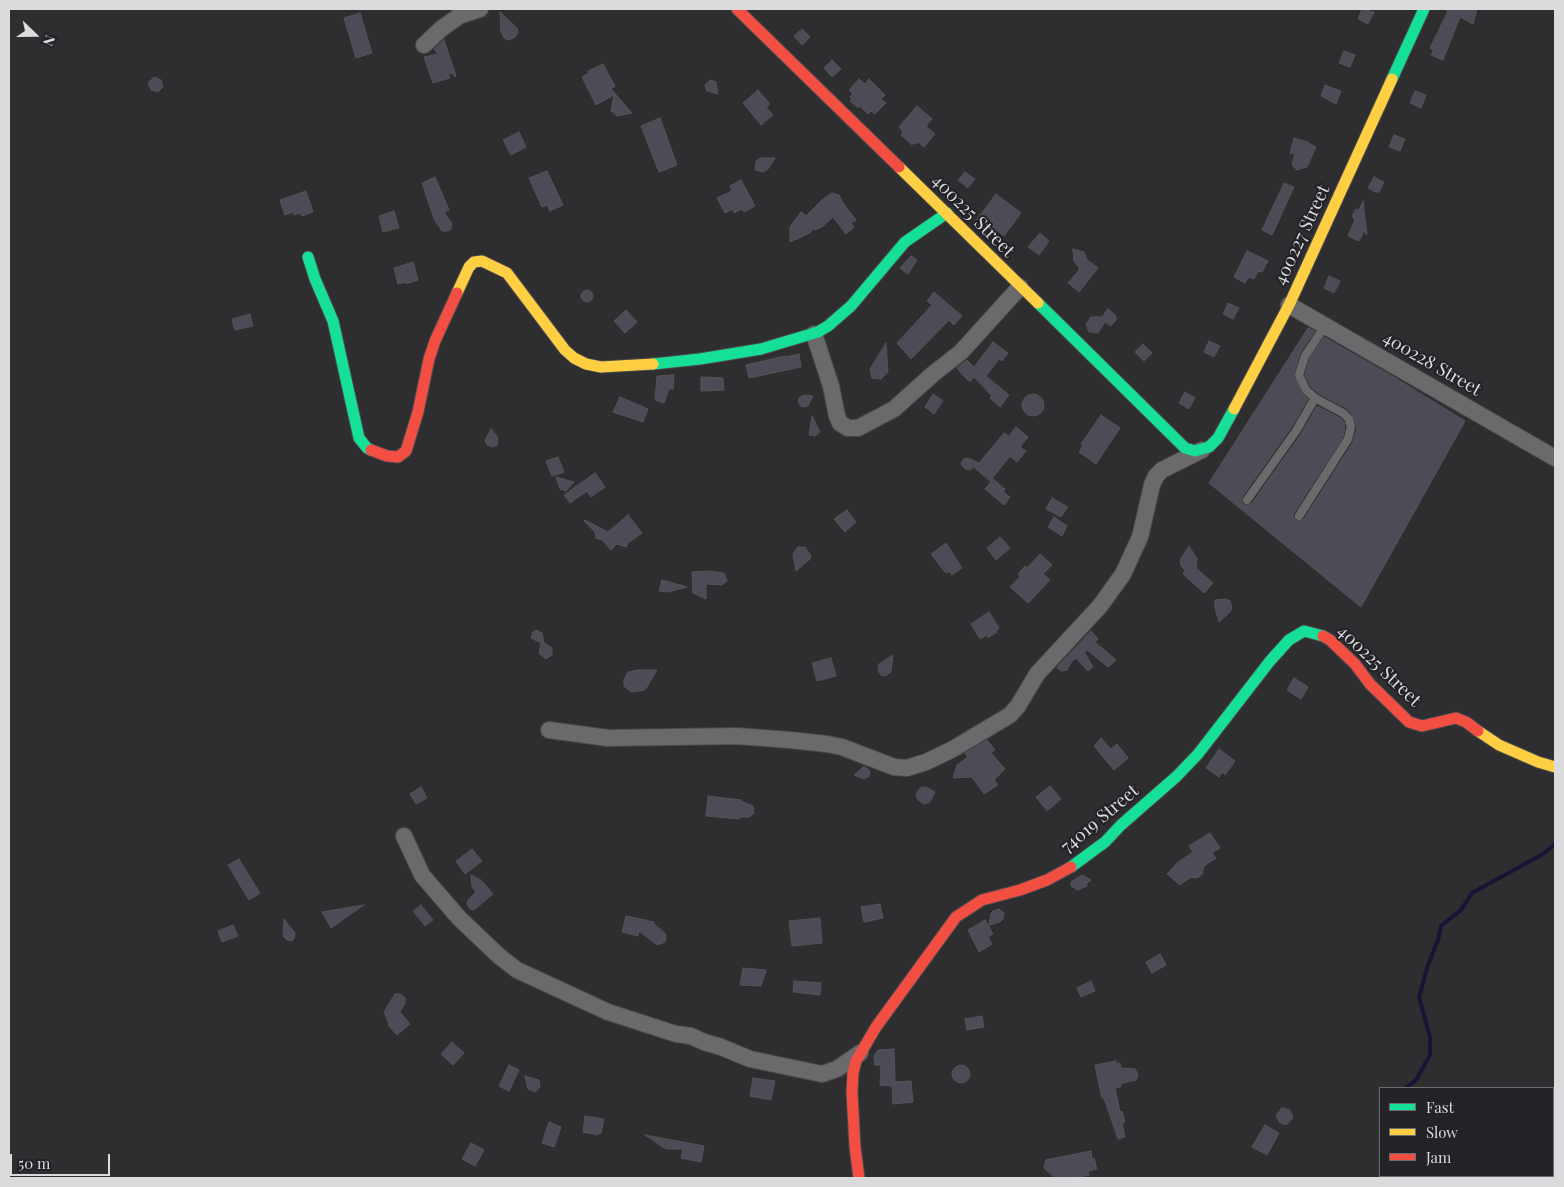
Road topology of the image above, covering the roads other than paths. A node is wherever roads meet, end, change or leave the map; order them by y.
1 (480, 9) edge
2 (737, 9) edge
3 (1424, 9) edge
4 (424, 46) dead end
5 (947, 214) junction
6 (308, 257) dead end
7 (1020, 287) junction
8 (1289, 305) junction
9 (1325, 326) junction
10 (814, 334) junction
11 (1315, 398) junction
12 (1202, 450) junction
13 (1555, 458) edge
14 (1247, 500) dead end
15 (1298, 516) dead end
16 (1289, 640) joint
17 (549, 730) dead end
18 (1555, 768) edge
19 (404, 836) dead end
20 (861, 1052) junction
21 (859, 1178) edge

1 - 4 street
2 - 5 street, 400225 Street
3 - 8 street, 400227 Street
5 - 7 street, 400225 Street
5 - 10 street
6 - 10 street
7 - 10 street
7 - 12 street, 400225 Street
8 - 9 street, 400228 Street
8 - 12 street, 400227 Street
9 - 11 lane
9 - 13 street, 400228 Street
11 - 14 lane
11 - 15 lane
12 - 17 street
16 - 18 street, 400225 Street
16 - 20 street, 74019 Street
19 - 20 street
20 - 21 street, 74019 Street

